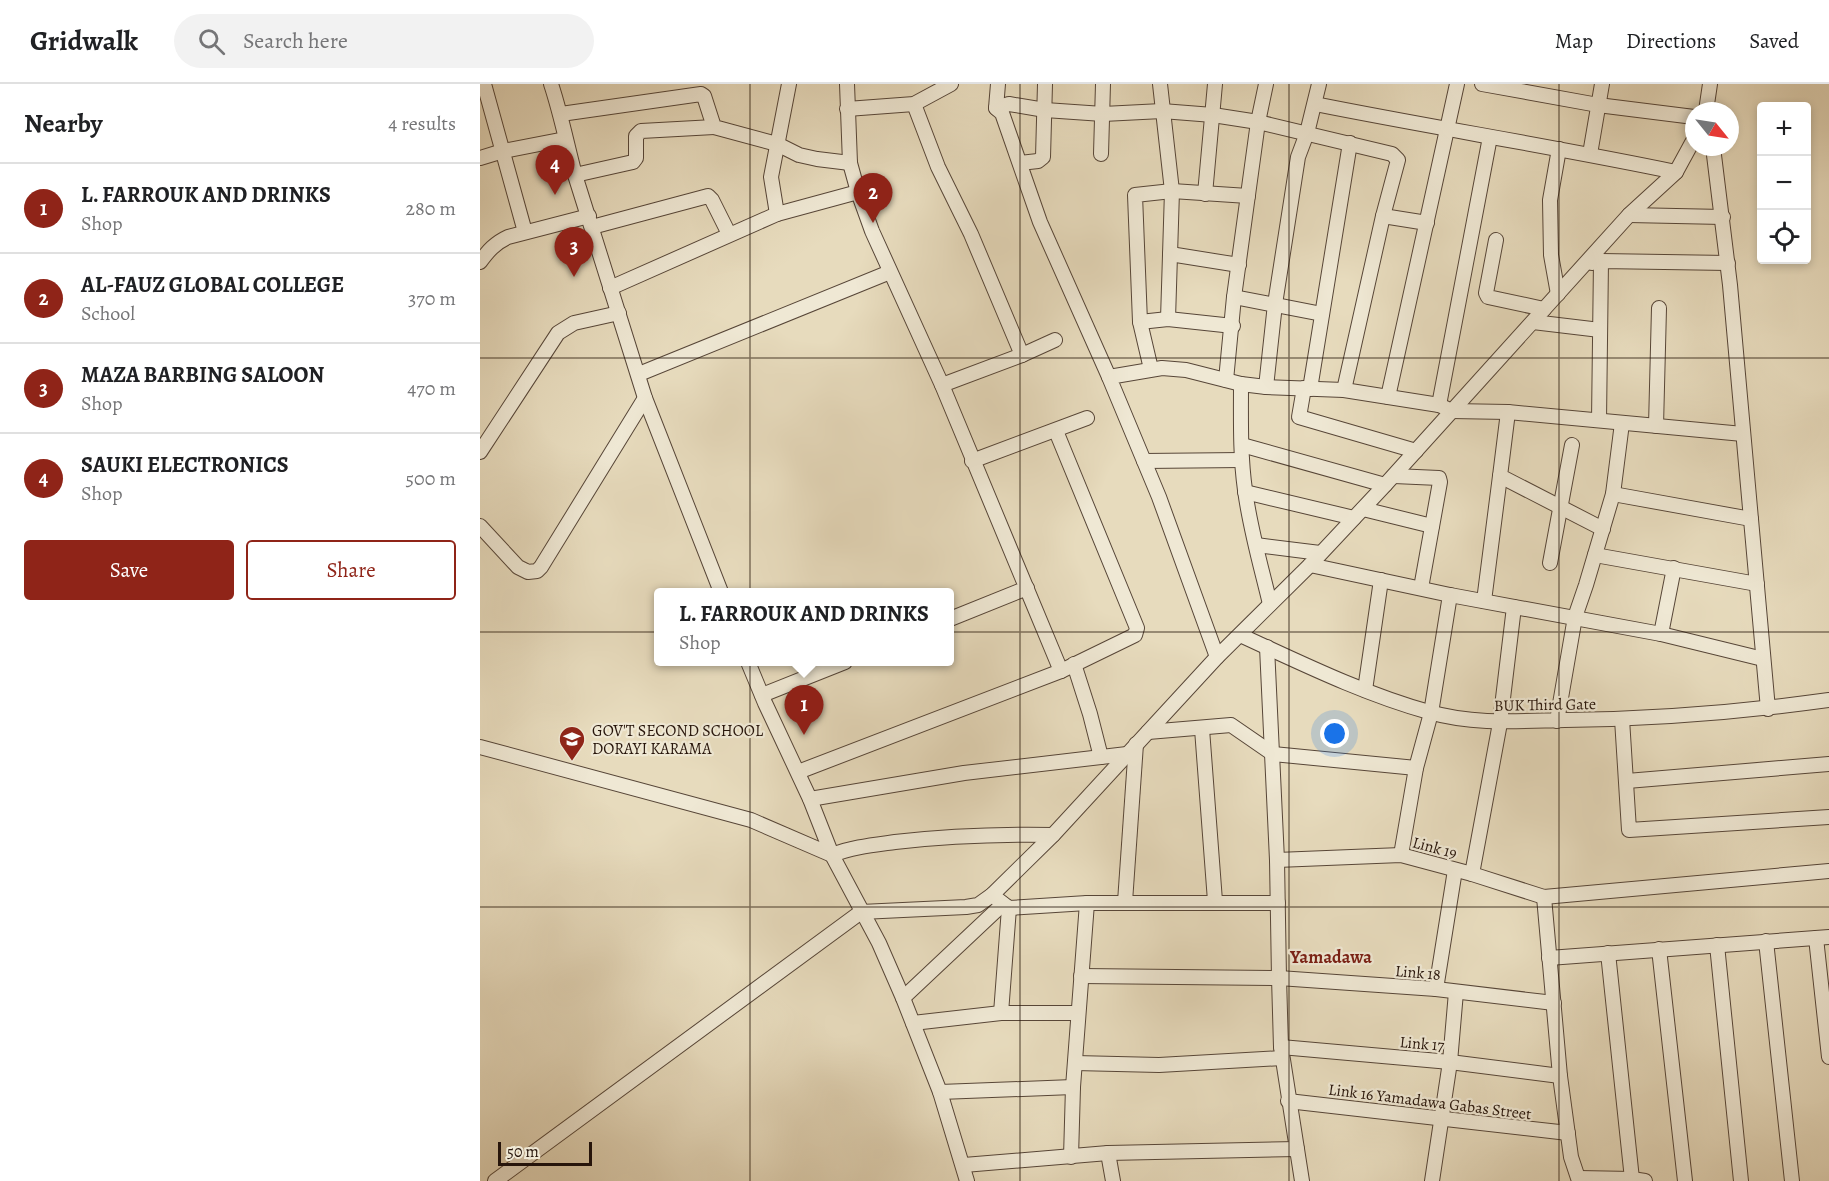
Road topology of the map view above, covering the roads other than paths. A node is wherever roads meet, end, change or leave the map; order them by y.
1 (484, 84) edge
2 (551, 84) edge
3 (789, 84) edge
4 (847, 84) edge
5 (921, 84) edge
6 (951, 84) edge
7 (998, 84) edge
8 (1045, 84) edge
9 (1103, 84) edge
10 (1160, 84) edge
11 (1215, 84) edge
12 (1266, 84) edge
13 (1319, 84) edge
14 (1457, 84) edge
15 (1482, 84) edge
16 (1602, 84) edge
17 (1710, 84) edge
18 (917, 102) junction
19 (1707, 102) edge
20 (1315, 104) junction
21 (1598, 105) junction
22 (996, 108) junction
23 (847, 109) junction
24 (1045, 110) junction
25 (1162, 111) junction
26 (561, 114) junction
27 (1103, 114) junction
28 (1213, 115) junction
29 (1685, 116) edge
30 (1258, 122) junction
31 (714, 127) junction
32 (1448, 130) junction
33 (1307, 133) junction
34 (1490, 137) junction
35 (565, 139) junction
36 (1350, 143) junction
37 (777, 144) junction
38 (1559, 149) junction
39 (503, 151) junction
40 (1101, 154) dead end
41 (1590, 154) junction
42 (1685, 156) edge
43 (1714, 156) edge
44 (480, 158) edge
45 (850, 163) junction
46 (1020, 163) junction
47 (1676, 172) junction
48 (576, 175) junction
49 (1172, 191) junction
50 (858, 192) junction
51 (1204, 194) junction
52 (1248, 196) junction
53 (777, 214) junction
54 (1629, 215) junction
55 (1383, 216) junction
56 (1723, 217) junction
57 (590, 221) junction
58 (1427, 223) junction
59 (525, 232) junction
60 (729, 234) junction
61 (1496, 240) dead end
62 (1170, 254) junction
63 (1601, 261) junction
64 (480, 262) edge
65 (1728, 262) junction
66 (1585, 264) junction
67 (1239, 266) junction
68 (890, 272) junction
69 (610, 288) junction
70 (1558, 294) junction
71 (1234, 297) junction
72 (1275, 304) junction
73 (1659, 308) dead end
74 (1544, 309) junction
75 (619, 313) junction
76 (1322, 314) junction
77 (1168, 319) junction
78 (1140, 322) junction
79 (1533, 322) junction
80 (1233, 326) junction
81 (1600, 330) junction
82 (1055, 340) dead end
83 (1022, 355) junction
84 (1151, 369) junction
85 (639, 374) junction
86 (1109, 377) junction
87 (1226, 380) junction
88 (1241, 384) junction
89 (942, 385) junction
90 (1266, 387) junction
91 (1307, 389) junction
92 (1344, 390) junction
93 (1388, 397) junction
94 (645, 398) junction
95 (1446, 408) junction
96 (1508, 412) junction
97 (1088, 418) dead end
98 (1599, 420) junction
99 (1622, 423) junction
100 (1656, 426) junction
101 (1056, 431) junction
102 (1743, 434) junction
103 (1242, 445) junction
104 (1572, 445) dead end
105 (480, 452) edge
106 (1416, 452) junction
107 (1242, 460) junction
108 (972, 461) junction
109 (1144, 461) junction
110 (1500, 476) junction
111 (1389, 480) junction
112 (1245, 492) junction
113 (1613, 494) junction
114 (1562, 509) junction
115 (1358, 513) junction
116 (1751, 519) junction
117 (480, 526) edge
118 (1432, 526) junction
119 (1603, 529) junction
120 (1256, 545) junction
121 (1320, 553) junction
122 (1595, 555) junction
123 (1550, 563) dead end
124 (1310, 565) junction
125 (1674, 568) junction
126 (1381, 580) junction
127 (1757, 584) junction
128 (719, 588) edge
129 (1027, 588) junction
130 (1421, 588) junction
131 (1450, 595) junction
132 (1484, 601) junction
133 (1270, 604) junction
134 (1514, 607) junction
135 (954, 617) edge
136 (1575, 617) junction
137 (1661, 634) junction
138 (1240, 635) junction
139 (1267, 647) junction
140 (1217, 657) junction
141 (1763, 659) junction
142 (750, 666) edge
143 (835, 666) edge
144 (1068, 668) junction
145 (1365, 690) junction
146 (762, 695) junction
147 (1829, 700) edge
148 (1768, 709) junction
149 (1431, 713) junction
150 (1622, 719) junction
151 (1557, 721) junction
152 (1500, 723) junction
153 (1202, 729) junction
154 (1148, 732) junction
155 (480, 747) edge
156 (1132, 749) junction
157 (1274, 754) junction
158 (1101, 757) junction
159 (1829, 764) edge
160 (1416, 768) junction
161 (798, 772) junction
162 (1627, 781) junction
163 (810, 799) junction
164 (1829, 818) edge
165 (1053, 835) junction
166 (831, 855) junction
167 (1401, 855) junction
168 (1278, 860) junction
169 (1455, 870) junction
170 (1829, 871) edge
171 (1472, 874) junction
172 (1544, 897) junction
173 (1215, 901) junction
174 (1125, 902) junction
175 (1001, 903) junction
176 (1086, 903) junction
177 (1278, 903) junction
178 (861, 912) junction
179 (1822, 938) edge
180 (1766, 941) junction
181 (1717, 945) junction
182 (1659, 949) junction
183 (1608, 953) junction
184 (1549, 958) junction
185 (1081, 976) junction
186 (1278, 978) junction
187 (1436, 989) junction
188 (1456, 992) junction
189 (903, 998) junction
190 (1554, 1003) junction
191 (1000, 1013) junction
192 (1078, 1013) junction
193 (913, 1023) junction
194 (1282, 1052) junction
195 (1829, 1058) edge
196 (1450, 1062) junction
197 (1075, 1063) junction
198 (1560, 1076) junction
199 (1073, 1087) junction
200 (940, 1092) junction
201 (1288, 1101) junction
202 (1441, 1119) junction
203 (1568, 1133) junction
204 (1297, 1149) junction
205 (1108, 1154) junction
206 (1071, 1157) junction
207 (964, 1165) junction
208 (1579, 1180) edge
209 (1638, 1180) edge
210 (495, 1181) edge
211 (967, 1181) edge
212 (1113, 1181) edge
213 (1302, 1181) edge
214 (1432, 1181) edge
215 (1685, 1181) edge
216 (1741, 1181) edge
217 (1792, 1181) edge

1 - 39 street
2 - 26 street
3 - 37 street
4 - 23 street
5 - 18 street
6 - 18 street
7 - 22 street
8 - 24 street
9 - 27 street
10 - 25 street
11 - 28 street
12 - 30 street
13 - 20 street
14 - 32 street
15 - 21 street
16 - 21 street
17 - 19 street
18 - 23 street
18 - 83 street
20 - 32 street
20 - 33 street
21 - 29 street
21 - 41 street
22 - 24 street
22 - 46 street
23 - 45 street
24 - 27 street
24 - 46 street
25 - 27 street
25 - 28 street
25 - 49 street
26 - 31 street
26 - 35 street
27 - 40 street
28 - 30 street
28 - 51 street
30 - 33 street
30 - 52 street
31 - 37 street
31 - 48 street
32 - 34 street
32 - 58 street
33 - 36 street
33 - 72 street
34 - 38 street
34 - 95 street
35 - 39 street
35 - 48 street
36 - 55 street
36 - 76 street
37 - 45 street
37 - 53 street
38 - 41 street
38 - 70 street
39 - 44 street
39 - 59 street
41 - 47 street
42 - 47 street
43 - 56 street
45 - 50 street
46 - 86 street
47 - 54 street
48 - 57 street
49 - 51 street
49 - 62 street
49 - 78 street
50 - 53 street
50 - 68 street
51 - 52 street
52 - 67 street
53 - 60 street
54 - 56 street
54 - 66 street
55 - 58 street
55 - 92 street
56 - 65 street
57 - 59 street
57 - 60 street
57 - 69 street
58 - 93 street
59 - 64 street
60 - 69 street
61 - 74 street
62 - 67 street
62 - 77 street
63 - 65 street
63 - 66 street
63 - 81 street
65 - 102 street
66 - 70 street
67 - 71 street
68 - 85 street
68 - 89 street
69 - 75 street
70 - 74 street
71 - 72 street
71 - 80 street
72 - 76 street
72 - 90 street
73 - 100 street
74 - 79 street
75 - 85 street
75 - 105 street
76 - 91 street
77 - 78 street
77 - 80 street
78 - 84 street
79 - 81 street
79 - 95 street
80 - 87 street
81 - 98 street
82 - 83 street
83 - 89 street
84 - 86 street
84 - 87 street
85 - 94 street
86 - 109 street
87 - 88 street
88 - 90 street
88 - 103 street
89 - 108 street
90 - 91 street
91 - 92 street
91 - 106 street
92 - 93 street
93 - 95 street
94 - 117 street
94 - 128 street
95 - 96 street
95 - 106 street
96 - 98 street
96 - 110 street
97 - 101 street
98 - 99 street
99 - 100 street
99 - 113 street
100 - 102 street
101 - 108 street
101 - 144 street
102 - 116 street
103 - 107 street
103 - 111 street
104 - 114 street
106 - 111 street
107 - 109 street
107 - 112 street
108 - 129 street
109 - 140 street
110 - 114 street
110 - 132 street
111 - 115 street
111 - 118 street
112 - 115 street
112 - 120 street
113 - 116 street
113 - 119 street
114 - 119 street
114 - 123 street
115 - 118 street
115 - 121 street
116 - 127 street
118 - 130 street
119 - 122 street
120 - 121 street
120 - 133 street
121 - 124 street
122 - 125 street
122 - 136 street
124 - 126 street
124 - 133 street
125 - 127 street
125 - 137 street
126 - 130 street
126 - 145 street
127 - 141 street
129 - 135 street
129 - 144 street
130 - 131 street
131 - 132 street
131 - 149 street
132 - 134 street
133 - 138 street
134 - 136 street
134 - 152 street
136 - 137 street
136 - 151 street
137 - 141 street
138 - 139 street, BUK Third Gate
138 - 140 street
139 - 145 street, BUK Third Gate
139 - 157 street
140 - 154 street
141 - 148 street
142 - 146 street
143 - 146 street
144 - 158 street
144 - 161 street
145 - 149 street, BUK Third Gate
146 - 161 street
147 - 148 street, BUK Third Gate
148 - 150 street, BUK Third Gate
149 - 152 street, BUK Third Gate
149 - 160 street
150 - 151 street, BUK Third Gate
150 - 162 street
151 - 152 street, BUK Third Gate
152 - 171 street
153 - 154 street
153 - 157 street
153 - 173 street
154 - 156 street
155 - 166 street
156 - 158 street
156 - 165 street
156 - 174 street
157 - 160 street
157 - 168 street
158 - 163 street
159 - 162 street
160 - 167 street
161 - 163 street
162 - 164 street
163 - 166 street
165 - 166 street
165 - 175 street
166 - 178 street
167 - 168 street, Link 19
167 - 169 street, Link 19
168 - 177 street
169 - 171 street, Link 19
169 - 187 street
170 - 172 street
171 - 172 street, Link 19
172 - 184 street
173 - 174 street
173 - 177 street
174 - 176 street
175 - 176 street
175 - 178 street
175 - 189 street
175 - 191 street
176 - 185 street
177 - 186 street
178 - 189 street
178 - 210 street
179 - 180 street
179 - 195 street
180 - 181 street
180 - 217 street
181 - 182 street
181 - 216 street
182 - 183 street
182 - 215 street
183 - 184 street
183 - 209 street
184 - 190 street
185 - 186 street, Link 18
185 - 192 street
186 - 187 street, Link 18
186 - 194 street
187 - 188 street, Link 18
188 - 190 street, Link 18
188 - 196 street
189 - 193 street
190 - 198 street
191 - 192 street
191 - 193 street
192 - 197 street
193 - 200 street
194 - 196 street, Link 17
194 - 197 street, Link 17
194 - 201 street
196 - 198 street, Link 17
196 - 202 street
197 - 199 street
198 - 203 street
199 - 200 street
199 - 206 street
200 - 207 street
201 - 202 street, Link 16 Yamadawa Gabas Street
201 - 204 street
202 - 203 street, Link 16 Yamadawa Gabas Street
202 - 214 street
203 - 208 street
204 - 205 street
204 - 213 street
205 - 206 street
205 - 212 street
206 - 207 street
207 - 211 street
208 - 209 street

